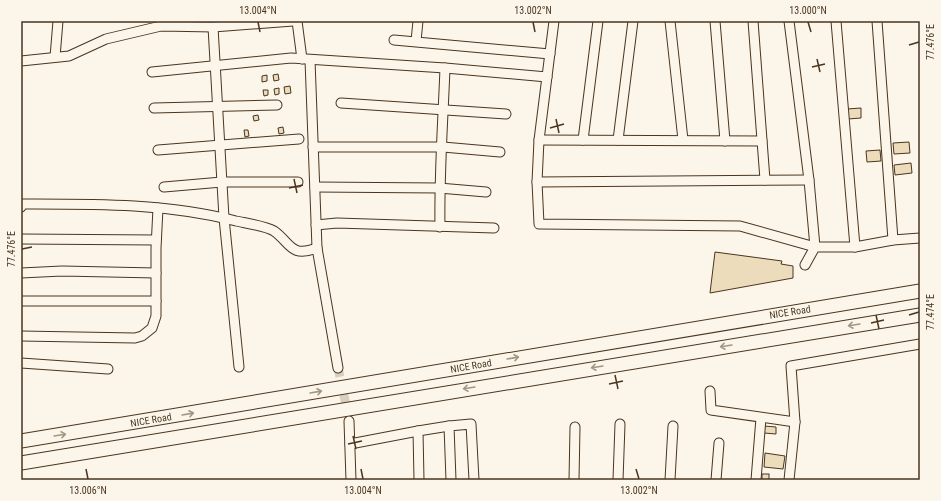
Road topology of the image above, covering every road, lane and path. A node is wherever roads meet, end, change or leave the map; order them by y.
1 (58, 21) edge
2 (293, 21) edge
3 (297, 21) edge
4 (418, 21) edge
5 (554, 21) edge
6 (598, 21) edge
7 (633, 21) edge
8 (670, 21) edge
9 (715, 21) edge
10 (753, 21) edge
11 (789, 21) edge
12 (836, 21) edge
13 (878, 21) edge
14 (213, 28) junction
15 (394, 40) dead end
16 (416, 40) junction
17 (550, 54) junction
18 (55, 57) junction
19 (306, 60) junction
20 (21, 61) edge
21 (214, 66) junction
22 (445, 68) junction
23 (152, 72) dead end
24 (547, 77) junction
25 (341, 103) dead end
26 (277, 105) dead end
27 (217, 107) junction
28 (154, 108) dead end
29 (444, 110) junction
30 (506, 114) dead end
31 (299, 139) dead end
32 (539, 140) junction
33 (583, 140) junction
34 (618, 140) junction
35 (683, 140) junction
36 (725, 141) junction
37 (762, 141) junction
38 (220, 144) junction
39 (314, 147) junction
40 (443, 147) junction
41 (158, 150) dead end
42 (500, 152) dead end
43 (765, 180) junction
44 (809, 180) junction
45 (222, 182) junction
46 (298, 182) dead end
47 (537, 182) junction
48 (315, 187) junction
49 (164, 188) dead end
50 (439, 188) junction
51 (486, 192) dead end
52 (21, 207) edge
53 (158, 208) junction
54 (224, 218) junction
55 (316, 225) junction
56 (440, 227) junction
57 (494, 228) dead end
58 (920, 238) edge
59 (21, 239) edge
60 (156, 240) junction
61 (893, 240) junction
62 (815, 247) junction
63 (855, 247) junction
64 (317, 248) junction
65 (805, 265) dead end
66 (21, 272) edge
67 (156, 273) junction
68 (920, 290) edge
69 (21, 301) edge
70 (156, 301) junction
71 (920, 315) edge
72 (21, 336) edge
73 (920, 344) edge
74 (21, 363) edge
75 (239, 366) dead end
76 (338, 368) tunnel mouth
77 (108, 369) dead end
78 (710, 391) dead end
79 (761, 418) junction
80 (349, 421) tunnel mouth
81 (795, 422) junction
82 (620, 424) dead end
83 (449, 426) junction
84 (672, 426) dead end
85 (574, 427) dead end
86 (418, 431) junction
87 (21, 440) edge
88 (350, 444) junction
89 (720, 444) dead end
90 (21, 463) edge
91 (351, 480) edge
92 (419, 480) edge
93 (451, 480) edge
94 (474, 480) edge
95 (574, 480) edge
96 (618, 480) edge
97 (670, 480) edge
98 (716, 480) edge
99 (756, 480) edge
100 (789, 480) edge

1 - 18 street
2 - 14 street
3 - 19 street
4 - 16 street
5 - 17 street
6 - 33 street
7 - 34 street
8 - 35 street
9 - 36 street
10 - 37 street
11 - 44 street
12 - 63 street
13 - 61 street
14 - 18 street
14 - 21 street
15 - 16 street
16 - 17 street
17 - 24 street
18 - 20 street
19 - 21 street
19 - 22 street
19 - 39 street
21 - 23 street
21 - 27 street
22 - 24 street
22 - 29 street
24 - 32 street
25 - 29 street
26 - 27 street
27 - 28 street
27 - 38 street
29 - 30 street
29 - 40 street
31 - 38 street
32 - 33 street
32 - 47 street
33 - 34 street
34 - 35 street
35 - 36 street
36 - 37 street
37 - 43 street
38 - 41 street
38 - 45 street
39 - 40 street
39 - 48 street
40 - 42 street
40 - 50 street
43 - 44 street
43 - 47 street
44 - 62 street
45 - 46 street
45 - 49 street
45 - 54 street
47 - 62 street
48 - 50 street
48 - 55 street
50 - 51 street
50 - 56 street
52 - 53 street
53 - 54 street
53 - 60 street
54 - 64 street
54 - 75 street
55 - 56 street
55 - 64 street
56 - 57 street
58 - 61 street
59 - 60 street
60 - 67 street
61 - 63 street
62 - 63 street
62 - 65 street
64 - 76 street
66 - 67 street
67 - 70 street
87 -> 68 highway, NICE Road
69 - 70 street
70 - 72 street
71 -> 90 highway
73 - 81 street
74 - 77 street
78 - 79 street
79 - 81 street
79 - 99 street
80 - 88 street
81 - 100 street
82 - 96 street
83 - 86 street
83 - 93 street
83 - 94 street
84 - 97 street
85 - 95 street
86 - 88 street
86 - 92 street
88 - 91 street
89 - 98 street

